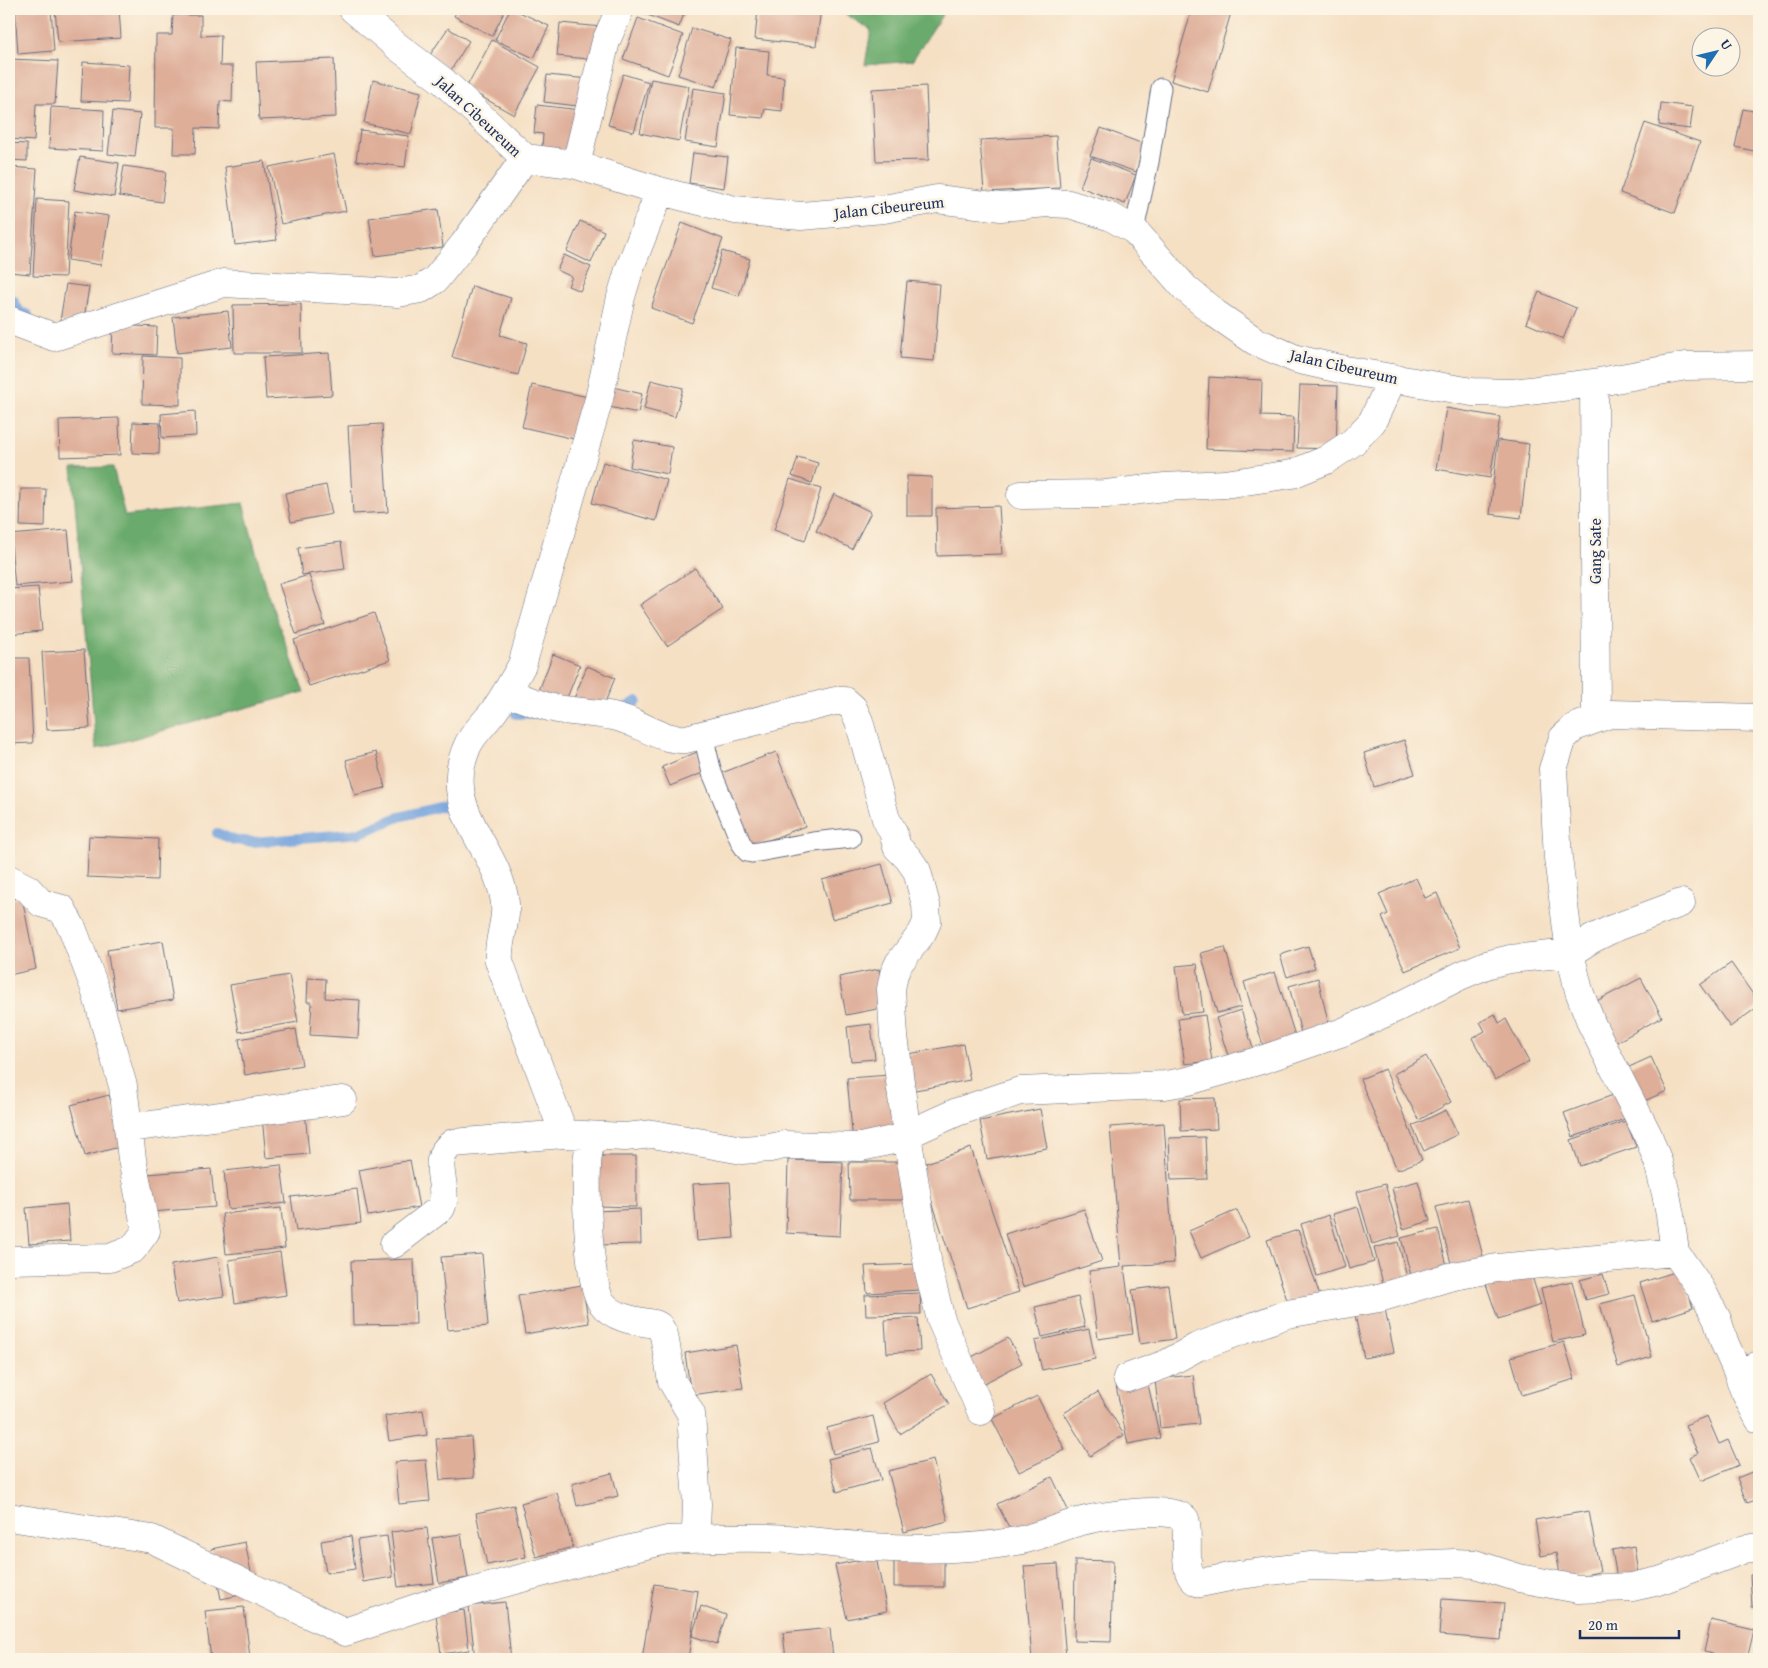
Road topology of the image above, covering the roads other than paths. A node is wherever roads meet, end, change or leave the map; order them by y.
1 (353, 9) edge
2 (620, 9) edge
3 (1160, 88) dead end
4 (525, 158) junction
5 (573, 164) junction
6 (660, 191) junction
7 (1134, 230) junction
8 (9, 320) edge
9 (1759, 365) edge
10 (1394, 378) junction
11 (1594, 383) junction
12 (1022, 495) dead end
13 (508, 692) junction
14 (1596, 718) junction
15 (1759, 718) edge
16 (703, 735) junction
17 (851, 838) dead end
18 (9, 879) edge
19 (1681, 902) dead end
20 (1570, 953) junction
21 (343, 1100) dead end
22 (128, 1128) junction
23 (564, 1134) junction
24 (907, 1135) junction
25 (591, 1136) junction
26 (394, 1244) dead end
27 (1674, 1252) junction
28 (9, 1260) edge
29 (1749, 1369) edge
30 (1127, 1378) dead end
31 (981, 1410) dead end
32 (1759, 1419) edge
33 (9, 1517) edge
34 (688, 1538) junction
35 (1759, 1547) edge

1 - 4 street, Jalan Cibeureum
2 - 5 street
3 - 7 lane
4 - 5 street, Jalan Cibeureum
4 - 8 street
5 - 6 street, Jalan Cibeureum
6 - 7 street, Jalan Cibeureum
6 - 13 street
7 - 10 street, Jalan Cibeureum
9 - 11 street, Jalan Cibeureum
10 - 11 street, Jalan Cibeureum
10 - 12 street
11 - 14 street, Gang Sate
13 - 16 street
13 - 23 street
14 - 15 street
14 - 20 street
16 - 17 lane
16 - 24 street
18 - 22 street
19 - 20 street
20 - 24 street
20 - 27 street
21 - 22 street
22 - 28 street
23 - 25 street
23 - 26 street
24 - 25 street
24 - 31 street
25 - 34 street
27 - 29 street
27 - 30 street
29 - 32 street
33 - 34 street
34 - 35 street

